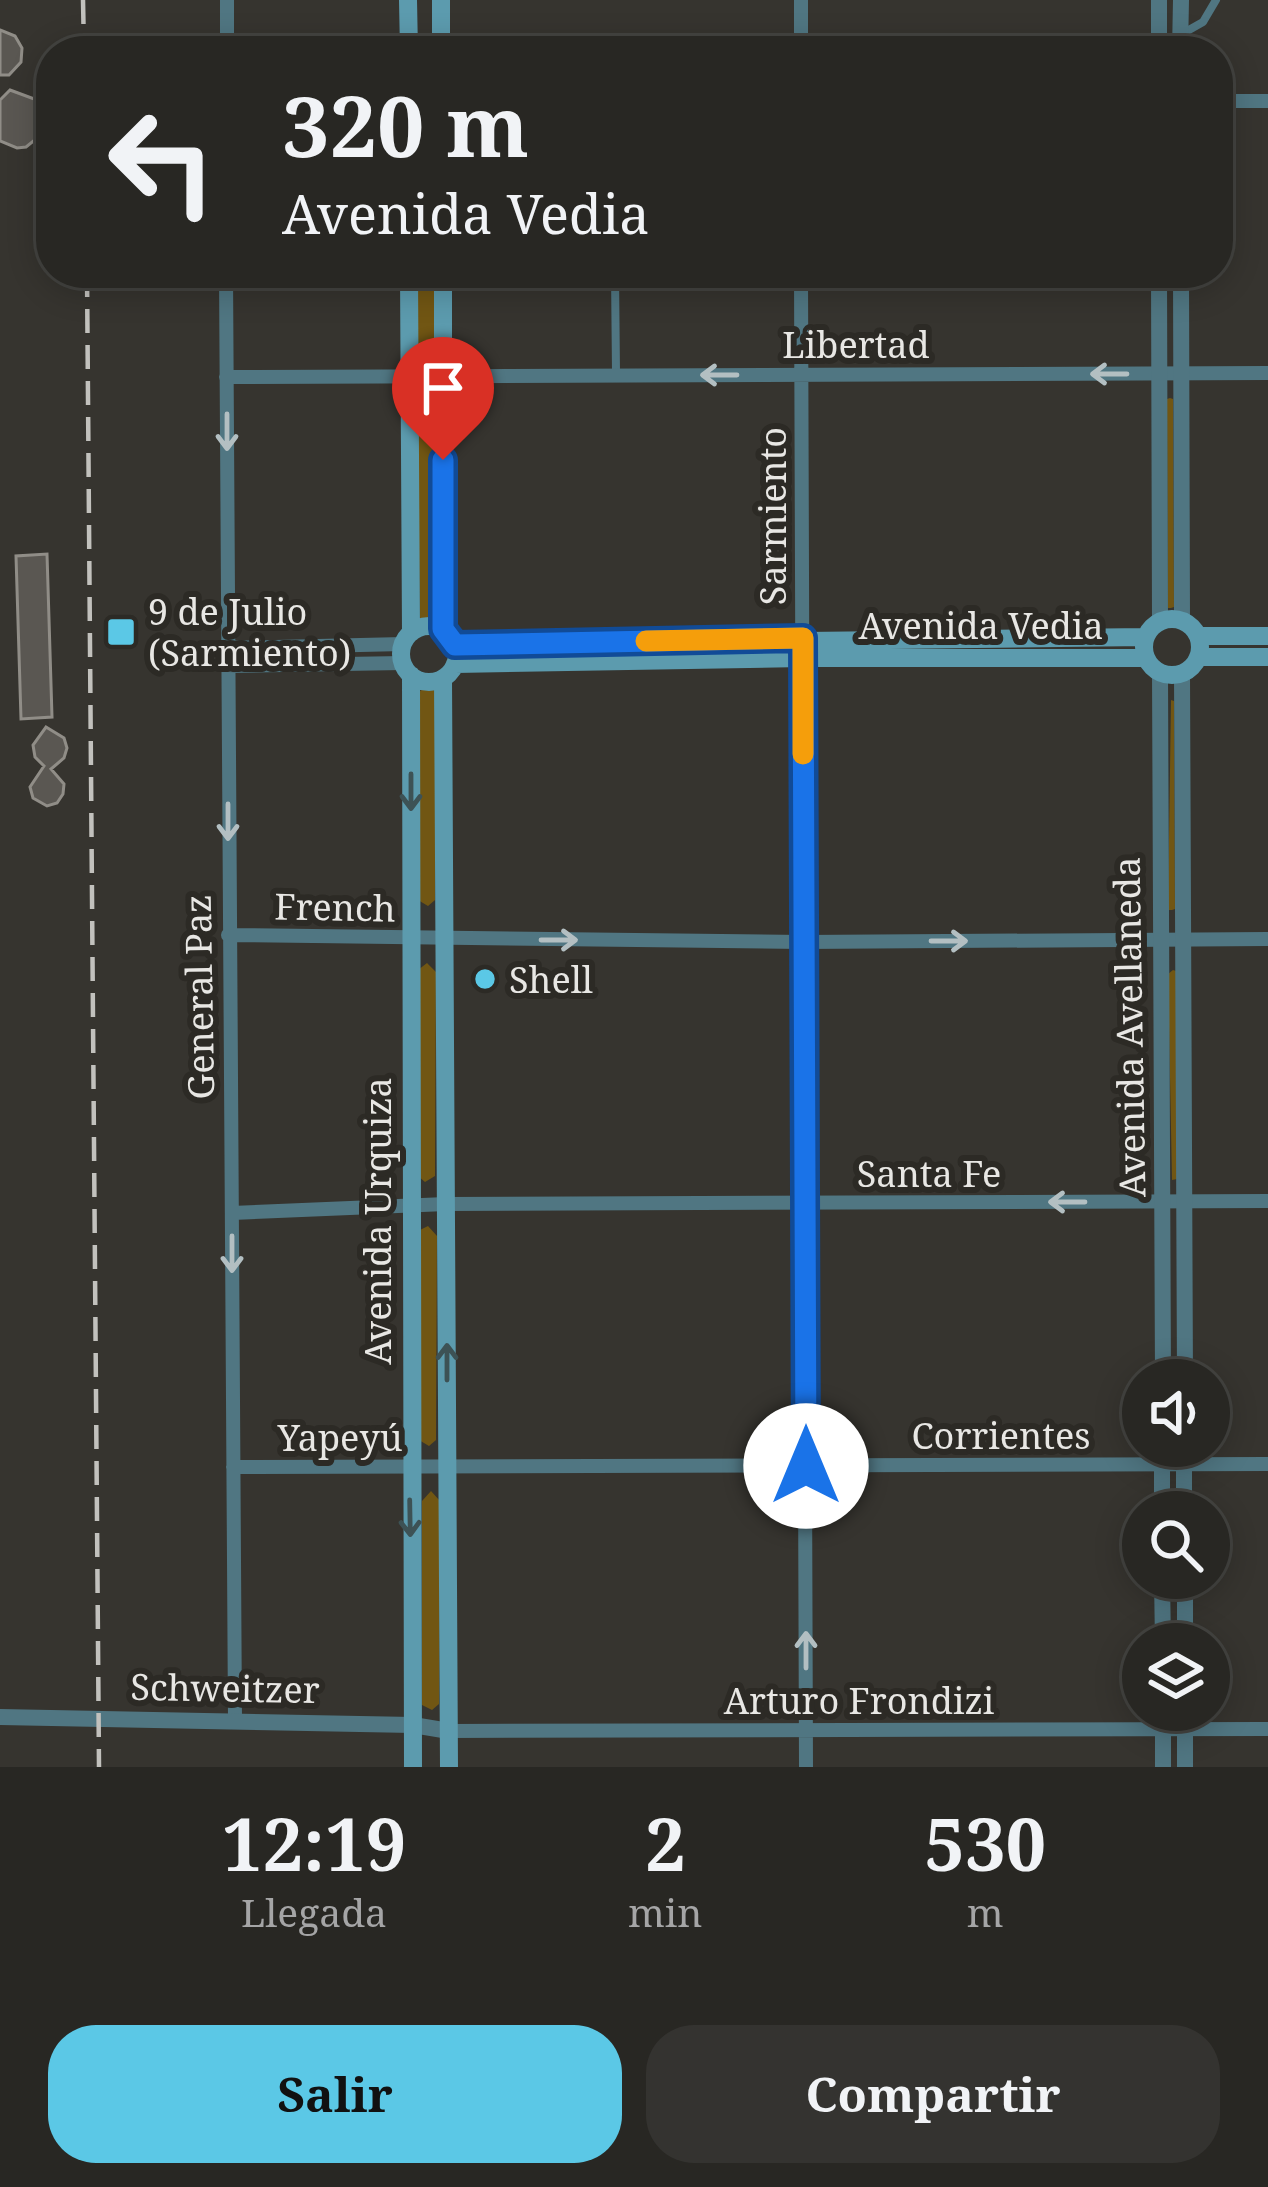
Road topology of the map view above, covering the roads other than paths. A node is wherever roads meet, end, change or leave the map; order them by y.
1 (227, 0) edge
2 (408, 0) edge
3 (441, 0) edge
4 (800, 0) edge
5 (1159, 0) edge
6 (1180, 0) edge
7 (1216, 0) edge
8 (226, 36) edge
9 (409, 36) edge
10 (441, 36) edge
11 (801, 36) edge
12 (1159, 36) edge
13 (1180, 36) edge
14 (1188, 36) edge
15 (1233, 100) edge
16 (1268, 101) edge
17 (226, 288) edge
18 (409, 288) edge
19 (442, 288) edge
20 (615, 288) edge
21 (801, 288) edge
22 (1159, 288) edge
23 (1180, 288) edge
24 (1268, 373) edge
25 (802, 374) junction
26 (1160, 374) junction
27 (1181, 374) junction
28 (408, 375) junction
29 (616, 375) junction
30 (444, 376) junction
31 (226, 377) junction
32 (1182, 621) junction
33 (1160, 622) junction
34 (1268, 636) edge
35 (1146, 637) junction
36 (1198, 646) junction
37 (803, 648) junction
38 (228, 649) junction
39 (407, 654) junction
40 (449, 654) junction
41 (1268, 656) edge
42 (228, 666) junction
43 (1153, 666) junction
44 (1182, 674) junction
45 (228, 934) junction
46 (411, 938) junction
47 (442, 939) junction
48 (1268, 939) edge
49 (1160, 940) junction
50 (1182, 940) junction
51 (803, 942) junction
52 (1268, 1201) edge
53 (1164, 1202) junction
54 (1186, 1202) junction
55 (807, 1203) junction
56 (446, 1204) junction
57 (411, 1206) junction
58 (232, 1213) junction
59 (1162, 1359) edge
60 (1185, 1359) edge
61 (1122, 1456) edge
62 (1230, 1460) edge
63 (1268, 1464) edge
64 (806, 1466) junction
65 (232, 1467) junction
66 (410, 1467) junction
67 (447, 1467) junction
68 (0, 1718) edge
69 (235, 1721) junction
70 (1122, 1721) edge
71 (1230, 1724) edge
72 (413, 1725) junction
73 (1268, 1729) edge
74 (806, 1730) junction
75 (449, 1731) junction
76 (1163, 1731) edge
77 (1185, 1731) edge
78 (413, 1767) edge
79 (449, 1767) edge
80 (806, 1767) edge
81 (1163, 1767) edge
82 (1185, 1767) edge

1 - 8 street
2 - 9 main road
3 - 10 main road
4 - 11 street
5 - 12 street
6 - 13 street
7 - 14 lane
15 - 16 street
17 - 31 street, General Paz
18 - 28 main road, Avenida Urquiza
19 - 30 main road, Avenida Urquiza
20 - 29 lane
21 - 25 street, Sarmiento
22 - 26 street
23 - 27 street
24 - 27 street, Libertad
26 -> 25 street, Libertad
25 -> 29 street, Libertad
25 - 37 street, Sarmiento
26 - 27 street, Libertad
26 - 33 street
27 - 32 street
28 - 30 street, Libertad
28 - 31 street, Libertad
28 - 39 main road, Avenida Urquiza
29 - 30 street, Libertad
30 - 40 main road, Avenida Urquiza
31 -> 38 street, General Paz
32 - 33 main road
32 - 36 main road
33 - 35 main road
34 - 36 main road
35 - 37 main road, Avenida Vedia
35 - 43 main road
36 - 41 main road
36 - 44 main road
37 - 40 main road, Avenida Vedia
37 - 43 main road, Avenida Vedia
37 - 51 street, Sarmiento
38 - 39 street
38 - 42 street, General Paz
39 - 40 main road
39 - 40 main road
39 - 42 street
39 -> 46 main road, Avenida Urquiza
40 - 47 main road, Avenida Urquiza
42 -> 45 street, General Paz
43 - 44 main road
43 - 49 street, Avenida Avellaneda
44 - 50 street, Avenida Avellaneda
45 - 46 street, French
45 - 58 street, General Paz
46 - 47 street, French
46 - 57 main road, Avenida Urquiza
47 -> 51 street, French
47 - 56 main road, Avenida Urquiza
48 - 50 street, French
49 - 50 street, French
51 -> 49 street, French
49 - 53 street, Avenida Avellaneda
50 - 54 street, Avenida Avellaneda
51 - 55 street, Sarmiento
52 - 54 street, Santa Fe
53 - 54 street, Santa Fe
53 -> 55 street, Santa Fe
53 - 59 street, Avenida Avellaneda
54 - 60 street, Avenida Avellaneda
55 - 56 street, Santa Fe
55 - 64 street, Sarmiento
56 - 57 street, Santa Fe
67 -> 56 main road, Avenida Urquiza
57 - 58 street, Santa Fe
57 - 66 main road, Avenida Urquiza
58 -> 65 street, General Paz
61 - 64 street, Corrientes
62 - 63 street, Corrientes
64 - 67 street, Corrientes
74 -> 64 street, Sarmiento
65 - 66 street, Yapeyú
65 - 69 street, General Paz
66 - 67 street, Yapeyú
66 -> 72 main road, Avenida Urquiza
67 - 75 main road, Avenida Urquiza
68 - 69 street, Schweitzer
69 - 72 street, Schweitzer
70 - 74 street, Arturo Frondizi
71 - 73 street, Arturo Frondizi
72 - 75 street, Schweitzer
72 - 78 main road, Avenida Urquiza
74 - 75 street, Arturo Frondizi
74 - 80 street, Sarmiento
75 - 79 main road, Avenida Urquiza
76 - 81 street
77 - 82 street

